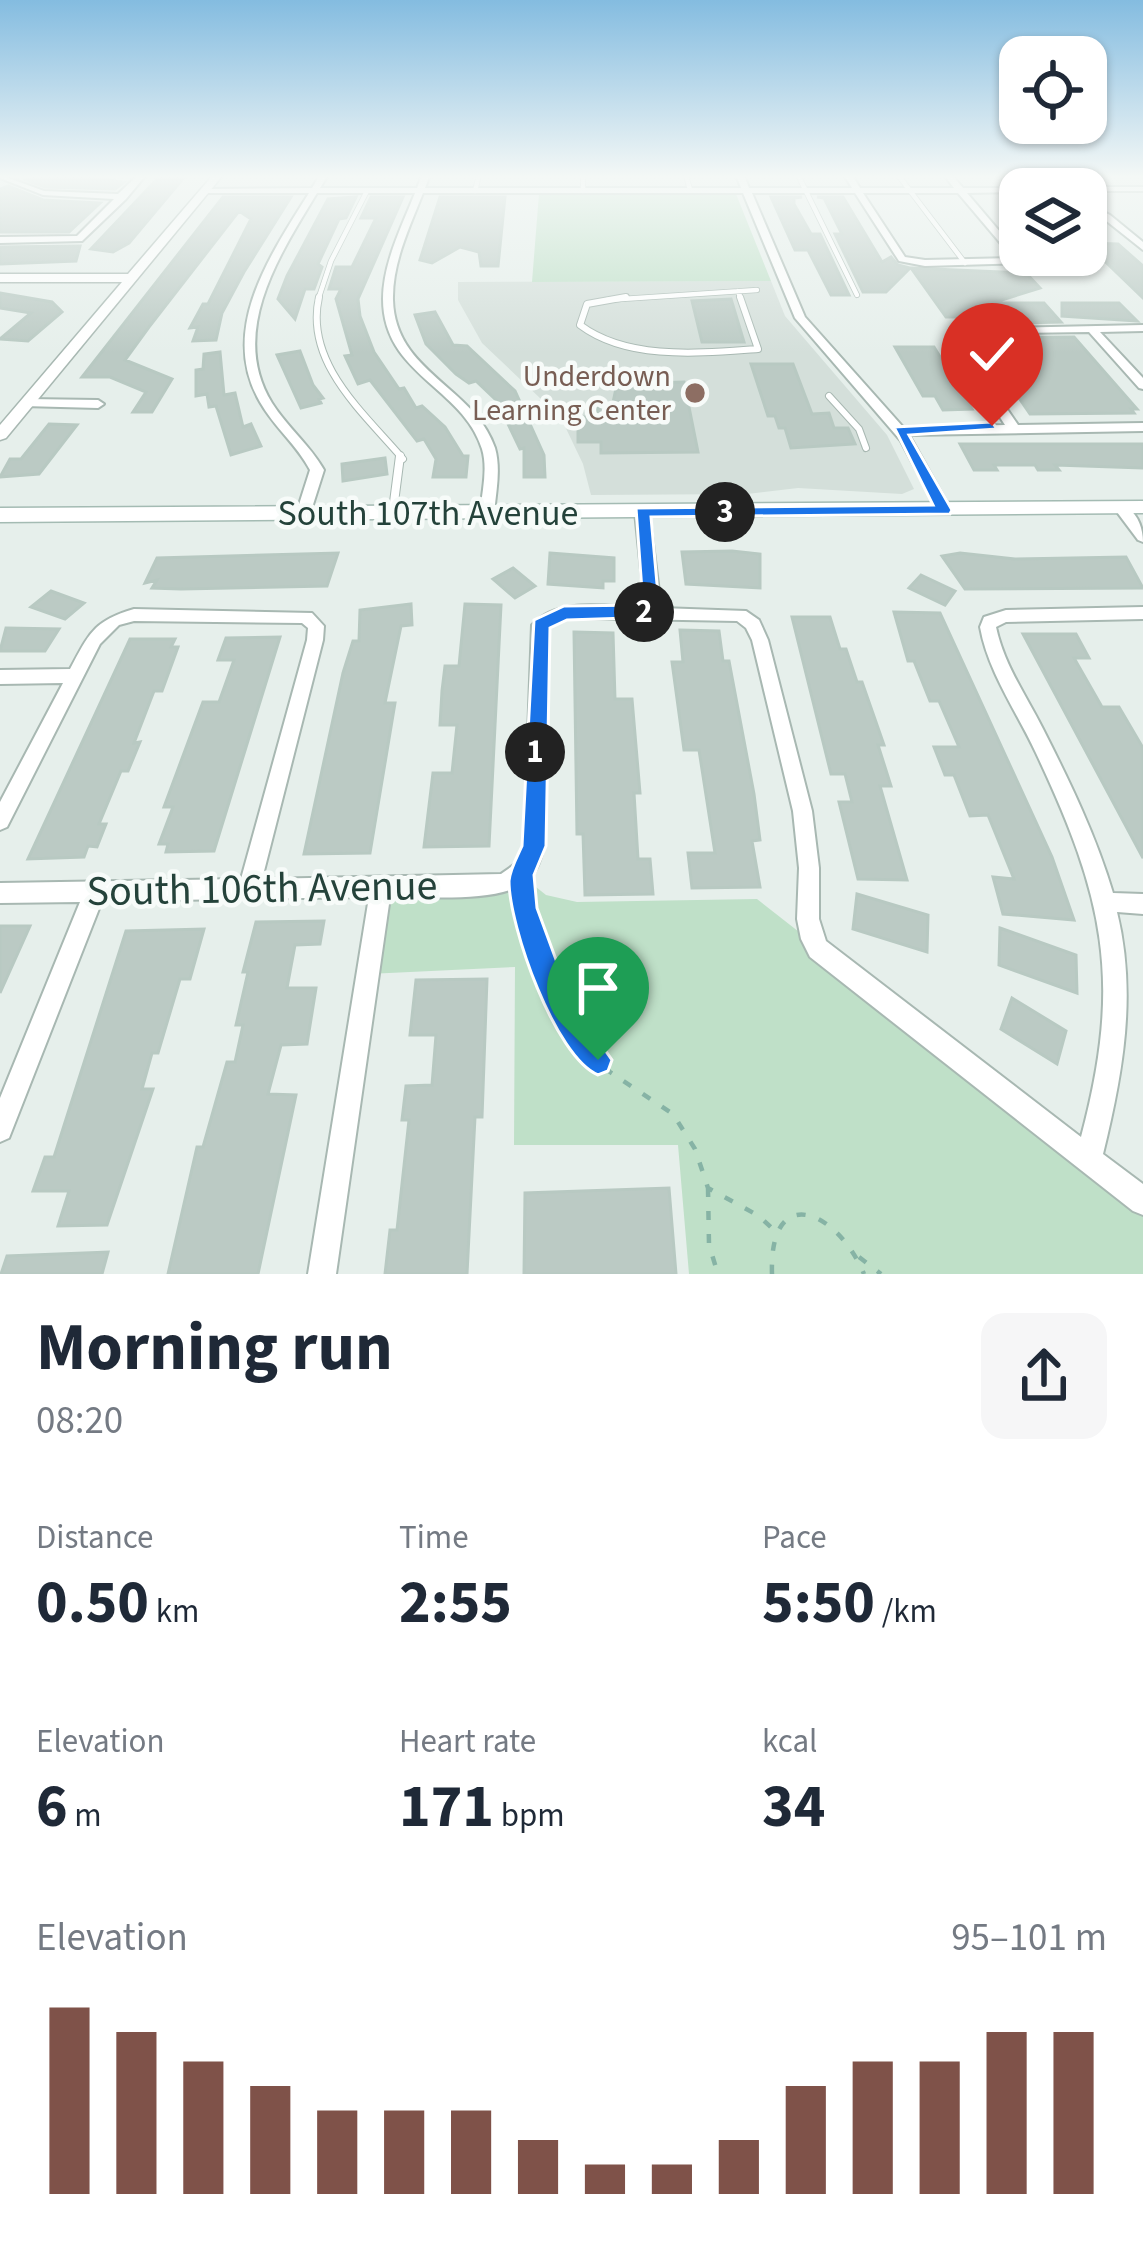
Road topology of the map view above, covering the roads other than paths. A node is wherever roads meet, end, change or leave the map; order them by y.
1 (81, 234) edge
2 (168, 234) edge
3 (290, 234) edge
4 (348, 234) edge
5 (406, 234) edge
6 (765, 234) edge
7 (826, 234) edge
8 (884, 234) edge
9 (943, 234) edge
10 (998, 234) edge
11 (0, 240) edge
12 (965, 263) junction
13 (0, 278) edge
14 (131, 278) junction
15 (757, 290) dead end
16 (738, 291) junction
17 (857, 295) dead end
18 (1091, 328) junction
19 (1143, 328) edge
20 (1143, 385) edge
21 (829, 396) dead end
22 (27, 404) junction
23 (98, 404) dead end
24 (1012, 427) junction
25 (1143, 427) edge
26 (4, 430) edge
27 (899, 430) junction
28 (866, 448) dead end
29 (1132, 508) edge
30 (944, 510) junction
31 (642, 512) junction
32 (392, 513) junction
33 (487, 513) junction
34 (303, 514) junction
35 (0, 515) edge
36 (1143, 537) edge
37 (653, 612) junction
38 (1143, 613) edge
39 (75, 676) junction
40 (0, 677) edge
41 (0, 821) edge
42 (381, 887) junction
43 (249, 890) junction
44 (95, 892) junction
45 (0, 893) edge
46 (1116, 902) junction
47 (1143, 904) edge
48 (0, 1130) edge
49 (1088, 1158) junction
50 (1143, 1201) edge
51 (322, 1274) edge

1 - 11 street
2 - 14 street
3 - 34 street
4 - 32 lane
5 - 33 street
6 - 27 street
7 - 17 lane
8 - 12 street
9 - 12 lane
10 - 12 street
13 - 14 street
14 - 22 street
15 - 16 lane
16 - 16 lane
18 - 19 street
18 - 20 street
18 - 24 street
21 - 28 lane
22 - 23 street
22 - 26 street
24 - 25 street
24 - 27 street
27 - 30 street
29 - 30 main road, South 107th Avenue
29 - 36 street
30 - 31 main road, South 107th Avenue
31 - 33 main road, South 107th Avenue
31 - 37 street
32 - 33 main road, South 107th Avenue
32 - 34 main road, South 107th Avenue
34 - 35 main road, South 107th Avenue
37 - 42 street, South 106th Avenue
37 - 49 street
38 - 46 street
39 - 40 street
39 - 41 street
39 - 43 street
42 - 43 street, South 106th Avenue
42 - 51 street
43 - 44 street, South 106th Avenue
44 - 45 street, South 106th Avenue
44 - 48 street
46 - 47 street
46 - 49 street
49 - 50 street

